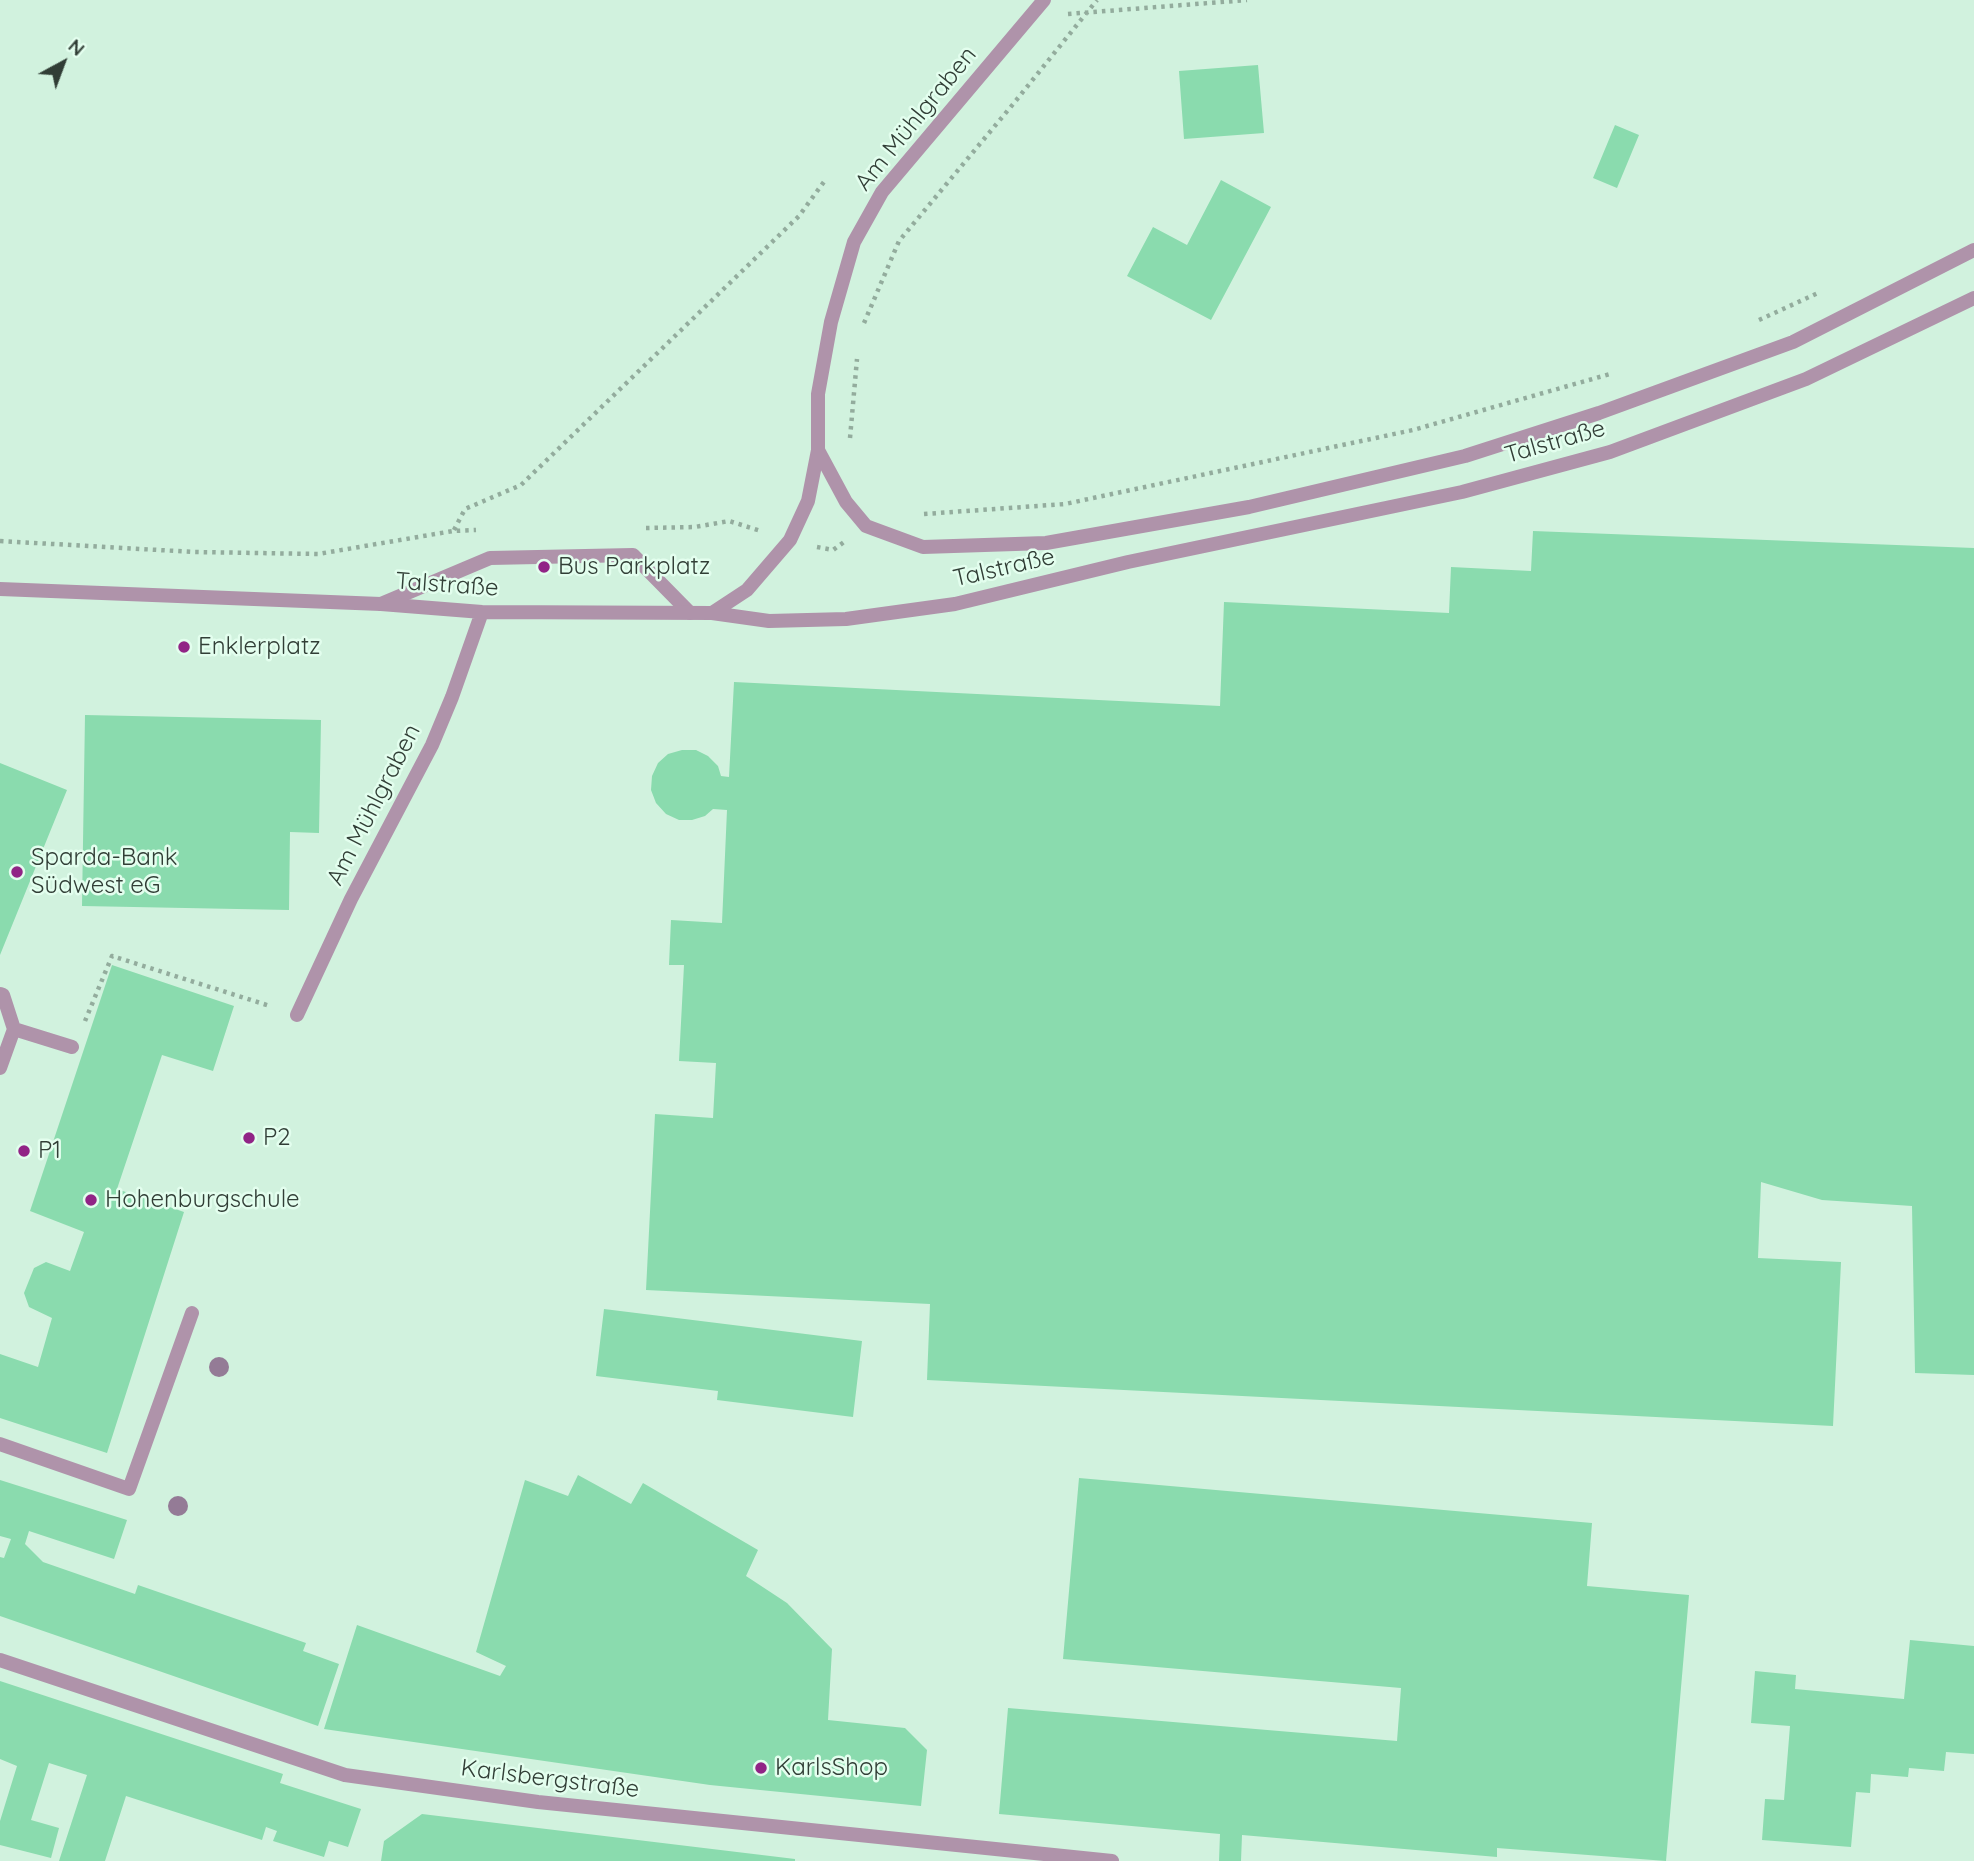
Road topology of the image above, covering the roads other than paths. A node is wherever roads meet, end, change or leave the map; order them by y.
1 (1044, 0) edge
2 (1974, 250) edge
3 (1974, 298) edge
4 (818, 450) junction
5 (0, 589) edge
6 (381, 604) junction
7 (482, 612) junction
8 (712, 612) junction
9 (690, 613) junction
10 (0, 994) edge
11 (298, 1015) road end
12 (14, 1029) junction
13 (72, 1047) dead end
14 (0, 1068) edge
15 (192, 1313) dead end
16 (0, 1444) edge
17 (0, 1660) edge
18 (1112, 1861) edge

1 - 4 street, Am Mühlgraben
2 - 4 street, Talstraße
3 - 8 street, Talstraße
4 - 8 street, Am Mühlgraben
5 - 6 street, Talstraße
6 - 7 street, Talstraße
6 - 9 street
7 - 9 street, Talstraße
7 - 11 street, Am Mühlgraben
8 - 9 street, Talstraße
10 - 12 street
12 - 13 street
12 - 14 street
15 - 16 street
17 - 18 street, Karlsbergstraße

